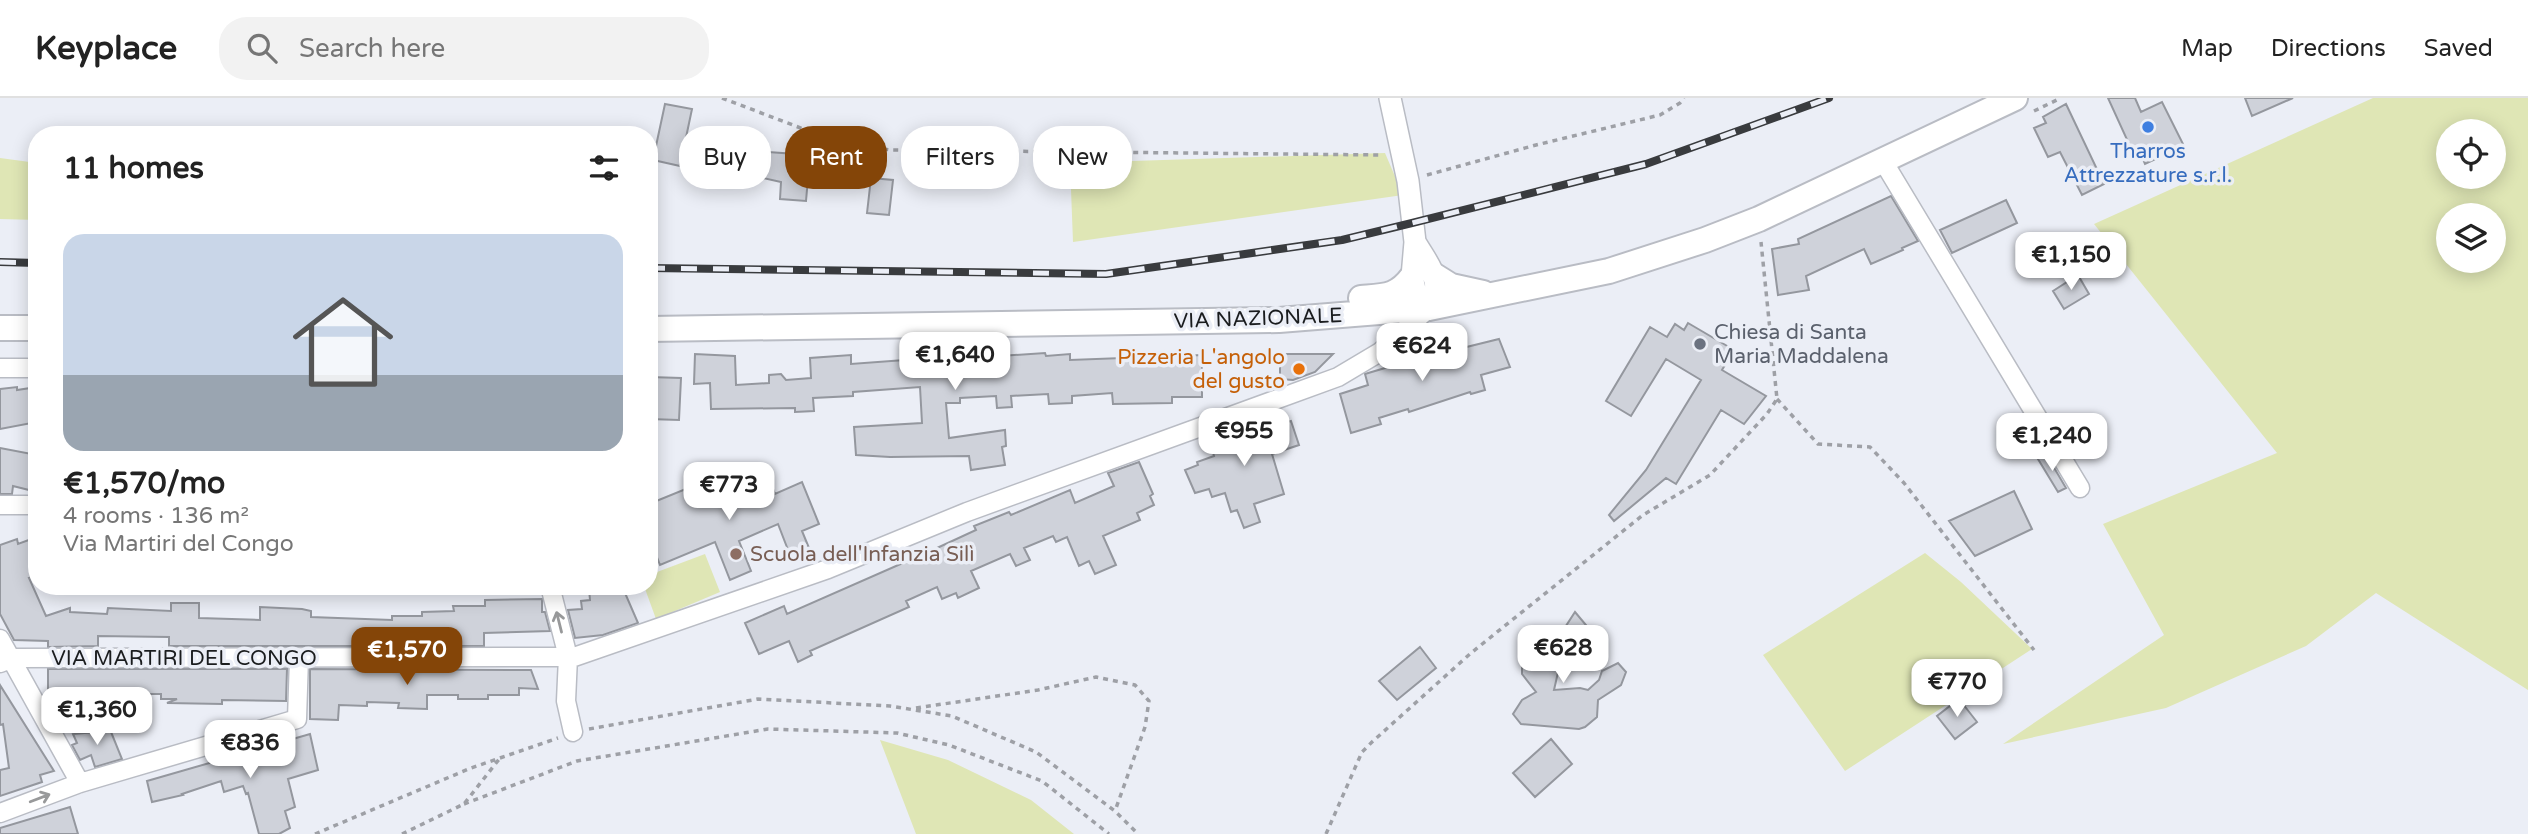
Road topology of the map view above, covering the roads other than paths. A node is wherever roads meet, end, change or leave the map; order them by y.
1 (1390, 98) edge
2 (2015, 98) edge
3 (1883, 161) junction
4 (1423, 276) junction
5 (1498, 295) junction
6 (1429, 308) junction
7 (1279, 320) junction
8 (0, 328) edge
9 (28, 328) edge
10 (658, 329) edge
11 (0, 368) edge
12 (28, 368) edge
13 (2080, 488) dead end
14 (0, 505) edge
15 (28, 505) edge
16 (552, 595) edge
17 (0, 639) edge
18 (568, 657) junction
19 (299, 658) junction
20 (6, 661) edge
21 (573, 732) road end
22 (80, 783) junction
23 (0, 813) edge

1 - 4 street
2 - 3 main road, VIA NAZIONALE
3 - 5 main road, VIA NAZIONALE
3 - 13 street
4 - 5 main road
4 - 6 street
4 - 7 main road
5 - 6 main road, VIA NAZIONALE
6 - 7 main road, VIA NAZIONALE
6 - 18 street, VIA MARTIRI DEL CONGO
7 - 10 main road, VIA NAZIONALE
8 - 9 main road
11 - 12 street
14 - 15 street
18 -> 16 street
17 - 20 street
18 - 19 street, VIA MARTIRI DEL CONGO
18 - 21 street
19 - 20 street, VIA MARTIRI DEL CONGO
19 - 22 street
20 - 22 street
23 -> 22 street

